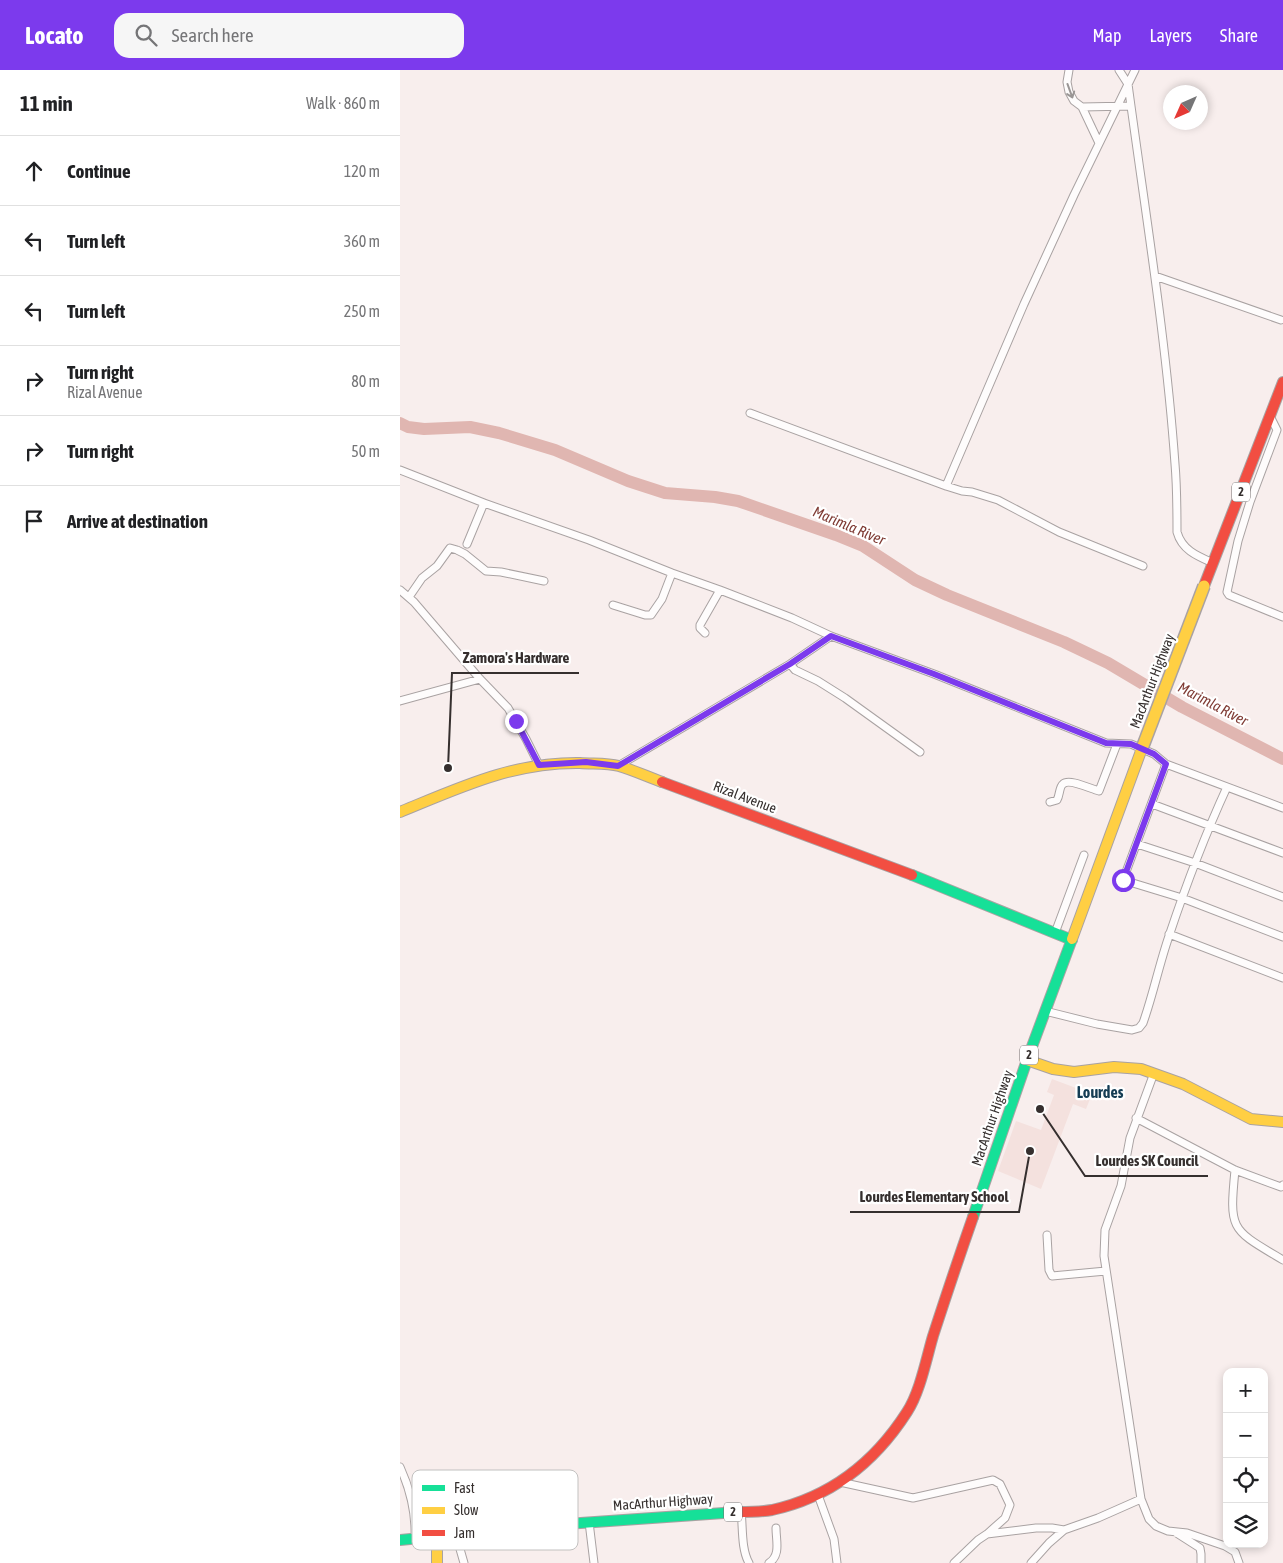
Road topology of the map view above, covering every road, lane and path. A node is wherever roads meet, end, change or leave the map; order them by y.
1 (1069, 70) edge
2 (1119, 70) edge
3 (1135, 70) edge
4 (1128, 84) junction
5 (1117, 106) junction
6 (1131, 106) junction
7 (1082, 107) junction
8 (1099, 143) junction
9 (1155, 276) junction
10 (1281, 320) dead end
11 (1283, 382) edge
12 (750, 413) dead end
13 (1270, 416) junction
14 (400, 470) edge
15 (946, 486) junction
16 (484, 503) junction
17 (467, 544) dead end
18 (1213, 563) junction
19 (1143, 566) dead end
20 (672, 573) junction
21 (544, 581) dead end
22 (400, 590) edge
23 (720, 590) junction
24 (409, 597) junction
25 (613, 605) dead end
26 (1283, 617) edge
27 (705, 633) dead end
28 (831, 636) junction
29 (790, 664) junction
30 (480, 678) junction
31 (400, 701) edge
32 (1117, 744) junction
33 (920, 752) dead end
34 (1166, 764) junction
35 (539, 765) junction
36 (618, 766) junction
37 (1227, 787) junction
38 (1050, 802) dead end
39 (1152, 804) junction
40 (1283, 808) edge
41 (400, 812) edge
42 (1209, 827) junction
43 (1137, 844) junction
44 (1283, 854) edge
45 (1084, 855) dead end
46 (1195, 863) junction
47 (1283, 897) edge
48 (1182, 898) junction
49 (1054, 933) junction
50 (1170, 934) junction
51 (1283, 938) edge
52 (1072, 940) junction
53 (1283, 978) edge
54 (1045, 1011) junction
55 (1027, 1060) junction
56 (1154, 1073) junction
57 (1136, 1118) junction
58 (1283, 1122) edge
59 (1235, 1170) junction
60 (1282, 1187) edge
61 (1048, 1235) dead end
62 (1283, 1260) edge
63 (1106, 1271) junction
64 (400, 1467) edge
65 (839, 1482) junction
66 (818, 1495) junction
67 (1141, 1499) junction
68 (412, 1500) edge
69 (741, 1511) junction
70 (589, 1522) junction
71 (578, 1523) edge
72 (776, 1528) dead end
73 (1064, 1530) junction
74 (1174, 1532) junction
75 (987, 1534) junction
76 (437, 1550) edge
77 (460, 1550) edge
78 (437, 1563) edge
79 (464, 1563) edge
80 (594, 1563) edge
81 (749, 1563) edge
82 (768, 1563) edge
83 (838, 1563) edge
84 (954, 1563) edge
85 (1031, 1563) edge
86 (1201, 1563) edge
87 (1239, 1563) edge

1 -> 7 street
2 - 4 street
3 - 4 street
4 - 5 street
4 - 6 street
5 - 6 street
5 - 7 street
5 - 8 street
6 - 9 street
7 - 8 street
8 - 15 street
9 - 10 street
9 - 18 street
11 - 13 main road, MacArthur Highway / 2
12 - 15 street
13 - 18 main road, MacArthur Highway / 2
13 - 26 street
14 - 16 street
15 - 19 street
16 - 17 street
16 - 20 street
18 - 52 main road, MacArthur Highway / 2, bridge
20 - 23 street
20 - 25 street
21 - 24 street
22 - 24 street
23 - 27 street
23 - 28 street
24 - 30 street
28 - 29 street
28 - 32 street
29 - 33 street
29 - 36 street
30 - 31 street
30 - 35 street
32 - 34 street
32 - 38 street
34 - 37 street
34 - 39 street
35 - 36 main road, Rizal Avenue
35 - 41 main road, Rizal Avenue
36 - 49 main road, Rizal Avenue
37 - 40 street
37 - 42 street
39 - 42 street
39 - 43 street
42 - 44 street
42 - 46 street
43 - 46 street
43 - 48 street
45 - 49 street
46 - 47 street
46 - 48 street
48 - 50 street
48 - 51 street
49 - 52 main road, Rizal Avenue
50 - 53 street
50 - 54 street
52 - 54 main road, MacArthur Highway / 2
54 - 55 main road, MacArthur Highway / 2
55 - 56 main road
55 - 65 main road, MacArthur Highway / 2
56 - 57 street
56 - 58 main road
57 - 59 street
57 - 63 street
59 - 60 street
59 - 62 street
61 - 63 street
63 - 67 street
64 - 68 street
65 - 66 main road, MacArthur Highway / 2
65 - 75 street
66 - 69 main road, MacArthur Highway / 2
66 - 83 street
67 - 73 street
67 - 74 street
69 - 70 main road, MacArthur Highway / 2
69 - 81 street
70 - 71 main road, MacArthur Highway / 2
70 - 80 street
72 - 82 street
73 - 75 street
73 - 85 street
74 - 86 street
74 - 87 street
75 - 84 street
76 - 78 main road
77 - 79 street

